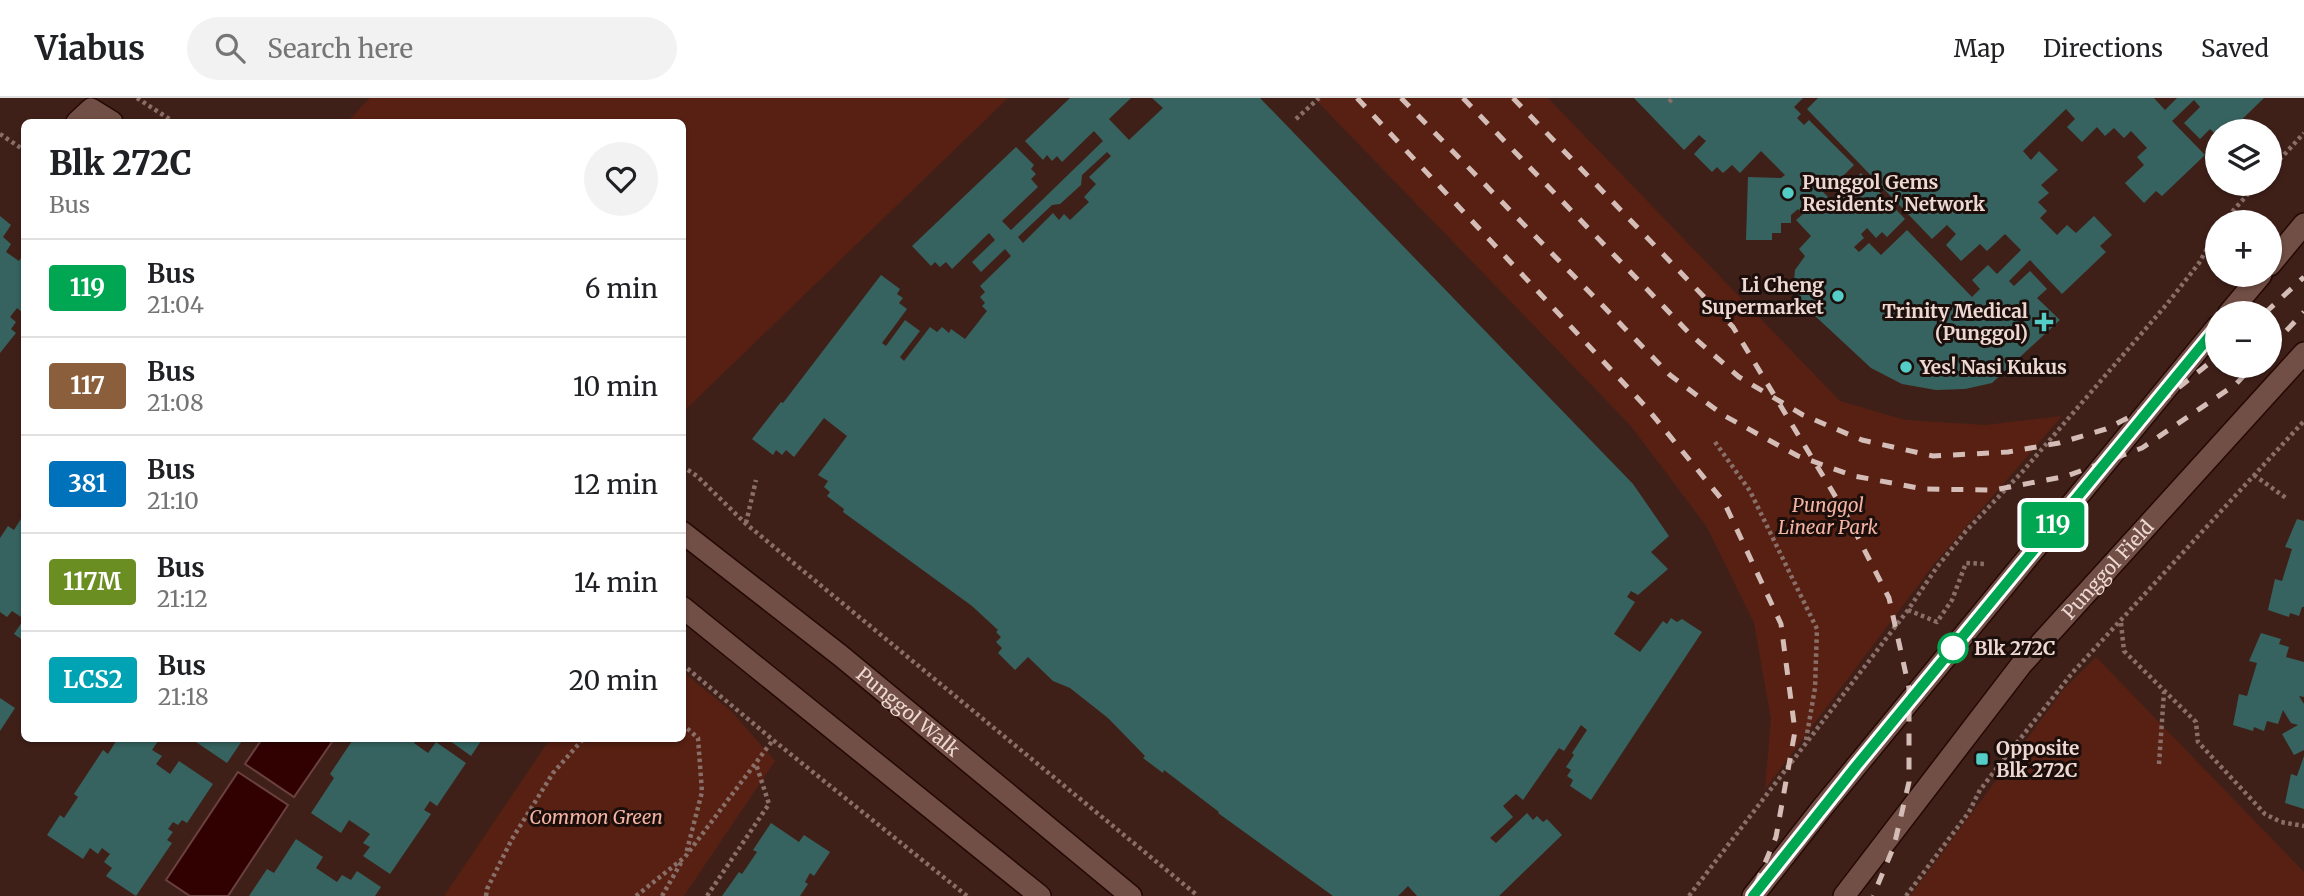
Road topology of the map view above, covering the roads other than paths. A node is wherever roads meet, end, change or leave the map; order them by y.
1 (2304, 224) edge
2 (2282, 251) edge
3 (2251, 287) edge
4 (2239, 301) edge
5 (2205, 342) edge
6 (2304, 353) edge
7 (686, 535) edge
8 (686, 610) edge
9 (1040, 896) edge
10 (1131, 896) edge
11 (1753, 896) edge
12 (1844, 896) edge

1 - 2 street
3 - 4 street
5 - 11 street
6 - 12 street, Punggol Field
7 - 10 street, Punggol Walk
8 - 9 street

